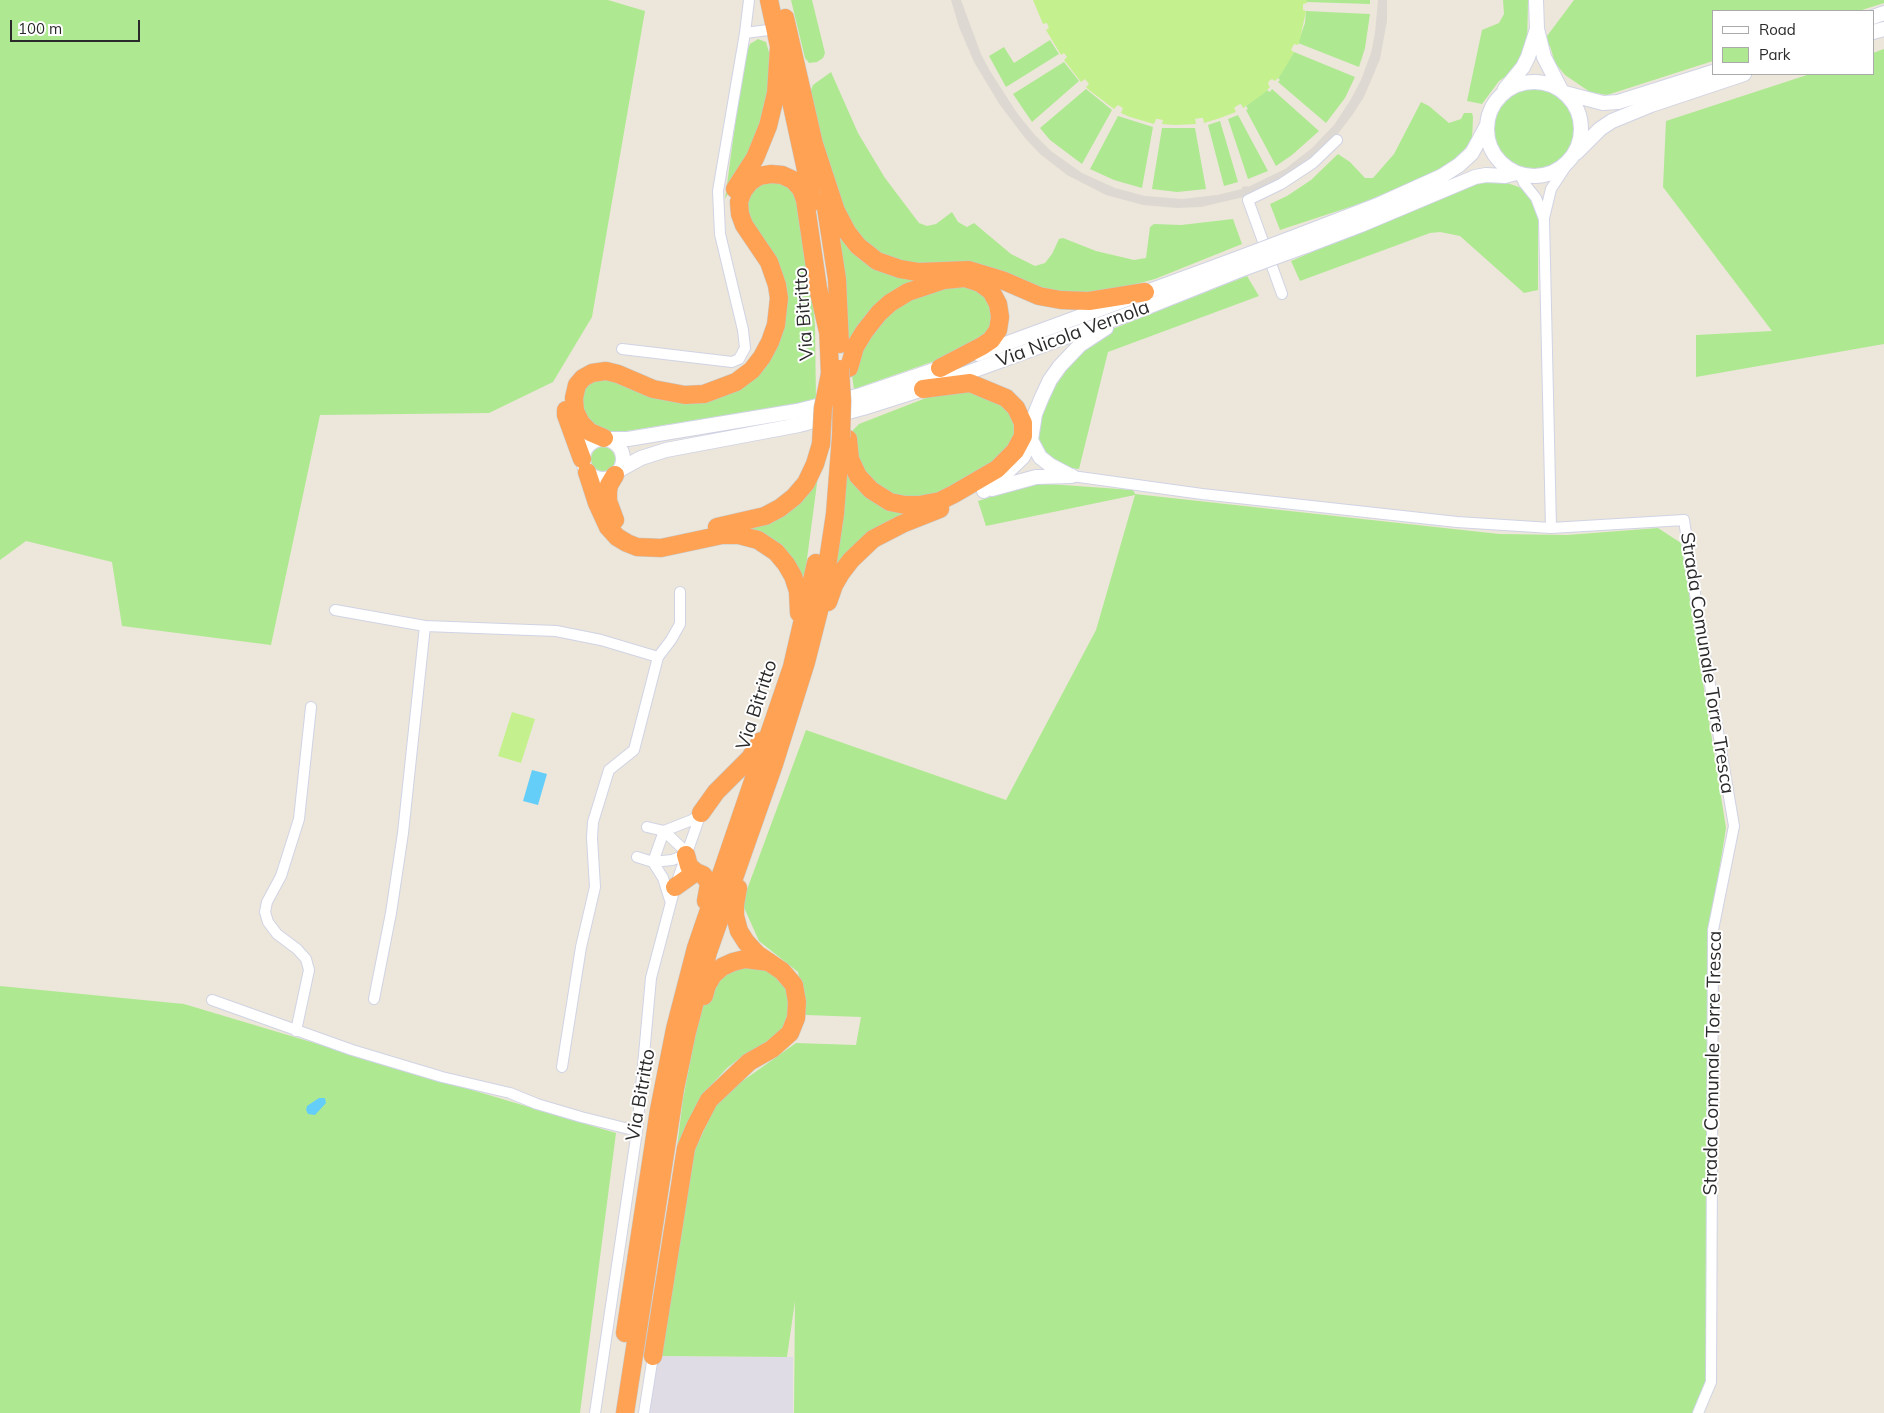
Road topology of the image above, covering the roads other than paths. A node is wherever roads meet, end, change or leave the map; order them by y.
1 (748, 0) edge
2 (769, 0) edge
3 (781, 0) edge
4 (1536, 0) edge
5 (776, 29) junction
6 (1537, 29) junction
7 (745, 33) junction
8 (779, 47) junction
9 (1712, 72) edge
10 (1741, 75) edge
11 (1563, 91) junction
12 (1502, 94) junction
13 (1486, 127) junction
14 (1338, 140) dead end
15 (814, 141) junction
16 (1571, 159) junction
17 (1518, 174) junction
18 (1544, 219) junction
19 (1304, 240) junction
20 (1282, 294) dead end
21 (1145, 300) junction
22 (829, 336) junction
23 (622, 349) dead end
24 (940, 368) junction
25 (839, 370) junction
26 (923, 389) junction
27 (836, 437) junction
28 (607, 439) junction
29 (1031, 440) junction
30 (584, 465) junction
31 (618, 472) junction
32 (1072, 476) junction
33 (984, 490) junction
34 (1551, 528) junction
35 (680, 592) dead end
36 (335, 610) dead end
37 (425, 626) junction
38 (658, 657) junction
39 (792, 667) junction
40 (310, 707) dead end
41 (780, 745) junction
42 (701, 813) junction
43 (647, 827) dead end
44 (664, 831) junction
45 (744, 846) junction
46 (686, 855) junction
47 (637, 857) dead end
48 (653, 862) junction
49 (696, 872) junction
50 (673, 895) junction
51 (770, 962) junction
52 (683, 996) junction
53 (374, 999) dead end
54 (212, 1000) dead end
55 (296, 1031) junction
56 (562, 1068) dead end
57 (637, 1130) junction
58 (668, 1136) junction
59 (653, 1356) joint
60 (595, 1413) edge
61 (613, 1413) edge
62 (625, 1413) edge
63 (644, 1413) edge
64 (1698, 1413) edge

1 - 7 street
2 - 5 highway, Via Bitritto
3 - 15 highway, Via Bitritto
4 - 6 main road
5 - 7 street
5 - 8 highway, Via Bitritto
6 - 11 main road
6 - 12 main road
7 - 23 street
8 - 22 highway, Via Bitritto
8 - 30 highway
9 - 11 main road
10 - 16 main road
11 - 12 main road
11 - 16 main road
12 - 13 main road
13 - 17 main road
13 - 19 main road, Via Nicola Vernola
14 - 20 street
15 - 21 highway
15 - 25 highway, Via Bitritto
16 - 17 main road
16 - 18 street
17 - 18 street
17 - 19 main road, Via Nicola Vernola
18 - 34 street
19 - 21 main road, Via Nicola Vernola, bridge
21 - 24 main road, Via Nicola Vernola
21 - 26 main road, Via Nicola Vernola
21 - 29 main road
22 - 25 highway, Via Bitritto
22 - 28 highway
24 - 25 highway
24 - 28 main road, Via Nicola Vernola
25 - 27 highway, Via Bitritto, bridge
25 - 27 highway, Via Bitritto, bridge
26 - 27 highway
26 - 31 main road, Via Nicola Vernola
27 - 31 highway
27 - 39 highway, Via Bitritto
27 - 41 highway, Via Bitritto
28 - 30 main road
28 - 31 main road
29 - 32 main road
29 - 33 main road
30 - 31 main road
30 - 39 highway
32 - 33 main road
32 - 34 street
33 - 41 highway
34 - 64 street, Strada Comunale Torre Tresca
35 - 38 street
36 - 37 street
37 - 38 street
37 - 53 street
38 - 56 street
39 - 42 highway
39 - 52 highway, Via Bitritto
40 - 55 street
41 - 45 highway, Via Bitritto
42 - 44 street
42 - 46 street
43 - 44 street
44 - 46 street
44 - 48 street
45 - 51 highway
45 - 58 highway, Via Bitritto
46 - 48 street
46 - 49 highway
46 - 50 street
47 - 48 street
48 - 50 street
49 - 50 highway
49 - 52 highway
50 - 57 street
51 - 58 highway
51 - 59 highway
52 - 61 highway, Via Bitritto
54 - 55 street
55 - 57 street
57 - 60 street
58 - 62 highway, Via Bitritto
59 - 63 street

